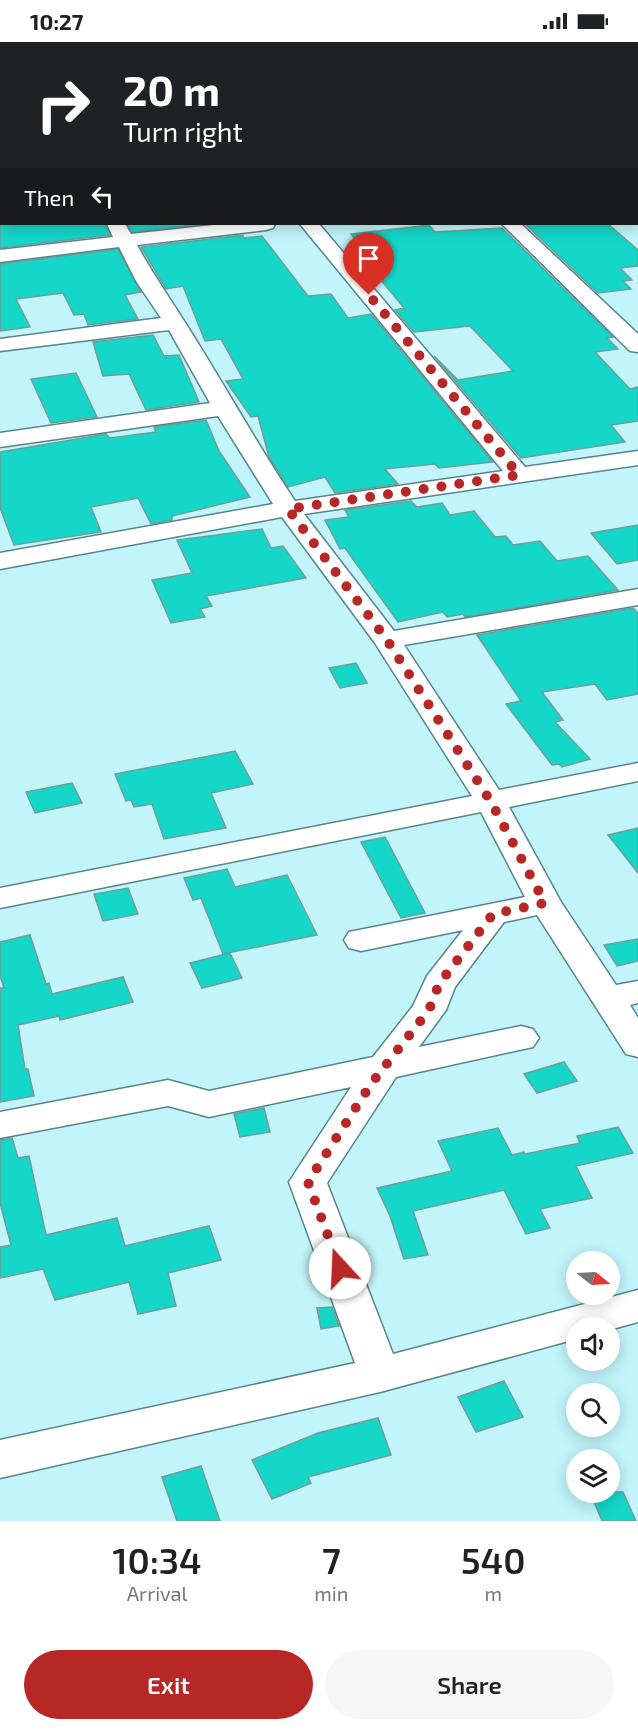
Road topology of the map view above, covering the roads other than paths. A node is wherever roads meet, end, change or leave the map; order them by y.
1 (248, 225) edge
2 (310, 225) edge
3 (512, 225) edge
4 (121, 232) edge
5 (0, 256) edge
6 (175, 323) junction
7 (0, 345) edge
8 (638, 346) edge
9 (224, 408) junction
10 (0, 440) edge
11 (638, 458) edge
12 (519, 475) junction
13 (288, 509) junction
14 (0, 561) edge
15 (638, 597) edge
16 (387, 640) junction
17 (638, 772) edge
18 (491, 802) junction
19 (0, 898) edge
20 (545, 903) junction
21 (493, 914) junction
22 (361, 940) dead end
23 (623, 996) edge
24 (521, 1038) dead end
25 (638, 1045) edge
26 (385, 1067) junction
27 (0, 1125) edge
28 (638, 1306) edge
29 (380, 1375) junction
30 (0, 1459) edge

1 - 4 street
2 - 12 street
3 - 8 street
4 - 5 street
4 - 6 street
6 - 7 street
6 - 9 street
9 - 10 street
9 - 13 street
11 - 12 street
12 - 13 street
13 - 14 street
13 - 16 street
15 - 16 street
16 - 18 street
17 - 18 street
18 - 19 street
18 - 20 street
20 - 21 street
20 - 23 street
21 - 22 street
21 - 26 street
23 - 25 street
24 - 26 street
26 - 27 street
26 - 29 street
28 - 29 street
29 - 30 street

